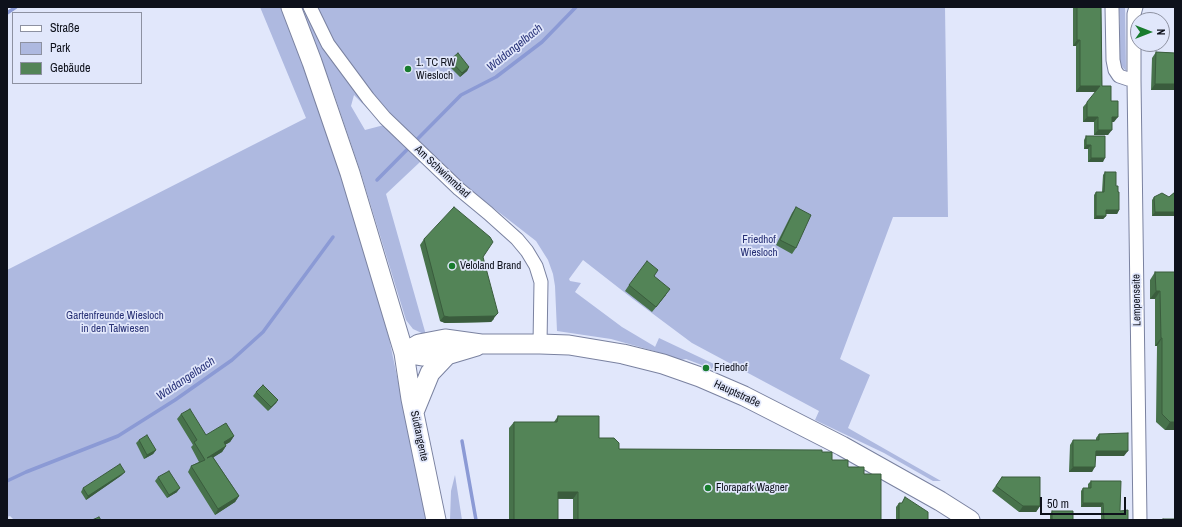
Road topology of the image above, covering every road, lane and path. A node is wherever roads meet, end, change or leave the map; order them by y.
1 (291, 7) edge
2 (310, 7) edge
3 (1112, 7) edge
4 (1136, 7) edge
5 (1134, 80) junction
6 (481, 344) junction
7 (540, 344) junction
8 (404, 353) junction
9 (447, 355) junction
10 (414, 412) junction
11 (436, 520) edge
12 (970, 520) edge
13 (1140, 520) edge

1 - 8 street, Südtangente
2 - 7 street, Am Schwimmbad
3 - 5 street
4 - 5 street, Lempenseite
5 - 13 street, Lempenseite
6 - 7 street, Hauptstraße
6 - 8 street, Hauptstraße
6 - 9 street, Hauptstraße
7 - 12 street, Hauptstraße
8 - 9 street, Hauptstraße
8 - 10 street, Südtangente
9 - 10 street
10 - 11 street, Südtangente

